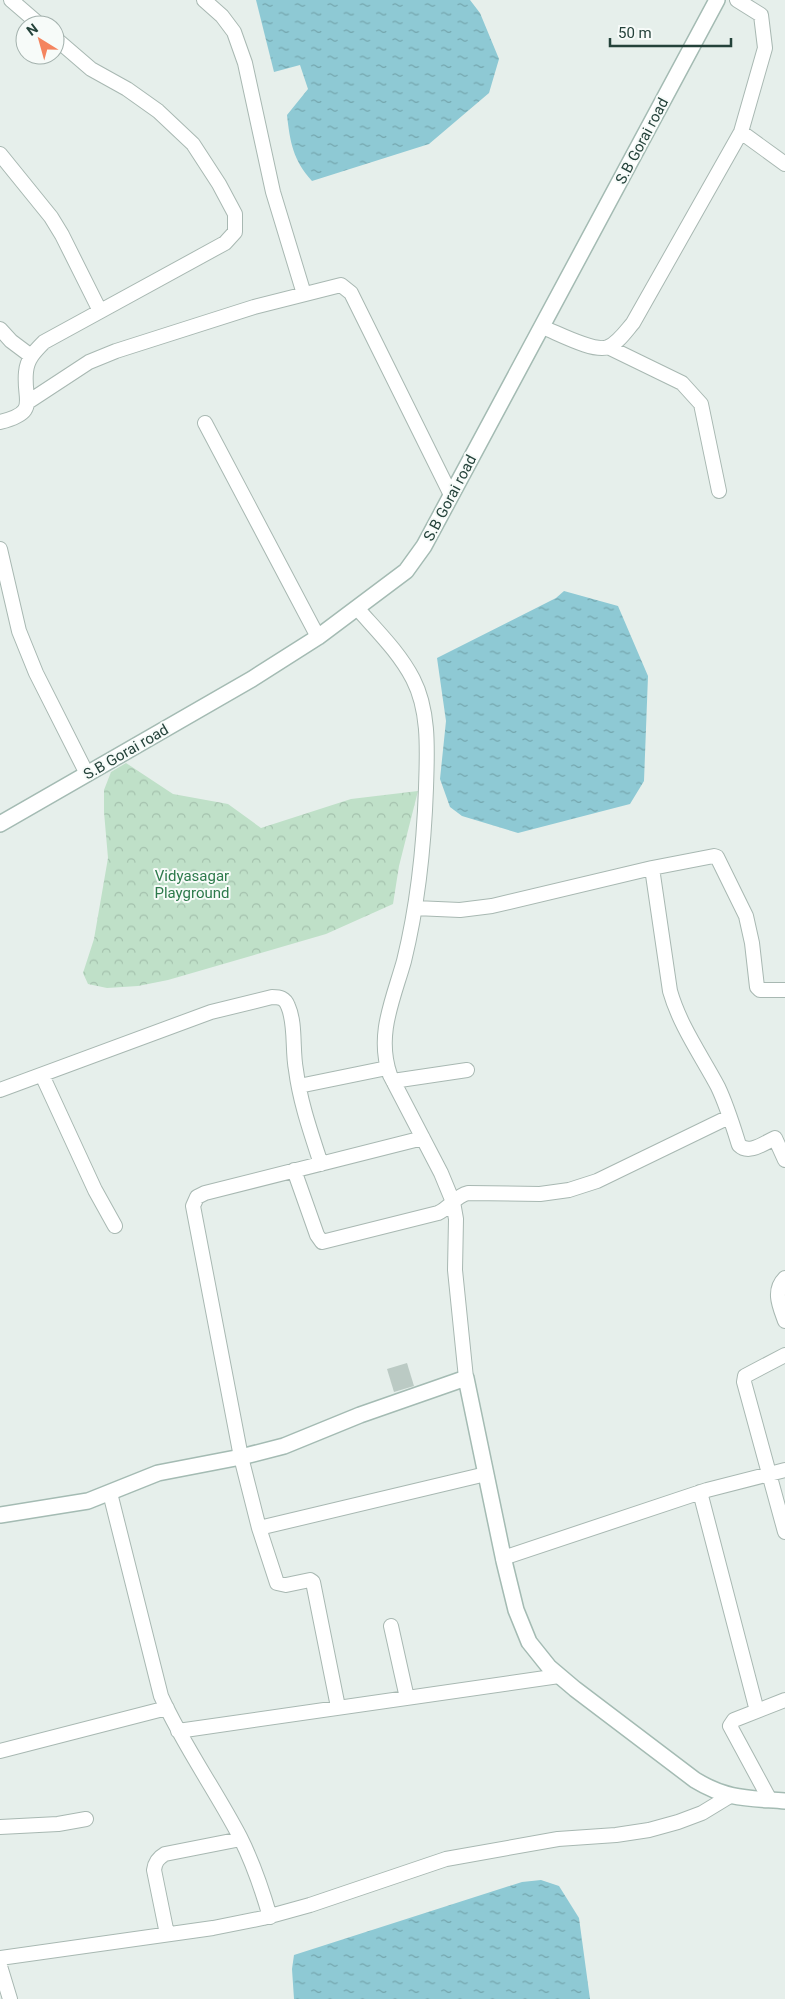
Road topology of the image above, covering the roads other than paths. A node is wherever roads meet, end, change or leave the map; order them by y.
1 (11, 0) edge
2 (204, 0) edge
3 (717, 0) edge
4 (737, 0) edge
5 (28, 15) edge
6 (65, 47) edge
7 (741, 132) junction
8 (0, 154) edge
9 (785, 164) edge
10 (304, 294) junction
11 (100, 311) junction
12 (542, 326) junction
13 (0, 329) edge
14 (608, 347) junction
15 (31, 356) junction
16 (28, 402) junction
17 (0, 422) edge
18 (205, 423) dead end
19 (719, 491) dead end
20 (452, 495) junction
21 (0, 549) edge
22 (356, 608) junction
23 (318, 637) junction
24 (86, 774) junction
25 (0, 824) edge
26 (652, 868) junction
27 (415, 908) junction
28 (785, 990) edge
29 (387, 1068) junction
30 (467, 1070) dead end
31 (42, 1075) junction
32 (393, 1081) junction
33 (299, 1086) junction
34 (0, 1090) edge
35 (729, 1117) junction
36 (780, 1135) edge
37 (422, 1138) junction
38 (785, 1160) edge
39 (321, 1164) junction
40 (294, 1170) junction
41 (453, 1202) junction
42 (115, 1226) dead end
43 (785, 1278) edge
44 (785, 1321) edge
45 (785, 1355) edge
46 (466, 1378) junction
47 (242, 1457) junction
48 (785, 1470) edge
49 (486, 1474) junction
50 (770, 1474) junction
51 (700, 1492) junction
52 (110, 1493) junction
53 (0, 1515) edge
54 (259, 1528) junction
55 (785, 1532) edge
56 (503, 1558) junction
57 (391, 1626) dead end
58 (559, 1676) junction
59 (407, 1698) junction
60 (785, 1700) edge
61 (167, 1708) junction
62 (338, 1708) junction
63 (757, 1711) junction
64 (178, 1730) junction
65 (0, 1751) edge
66 (730, 1796) junction
67 (777, 1800) edge
68 (86, 1819) dead end
69 (0, 1827) edge
70 (241, 1839) junction
71 (270, 1916) junction
72 (167, 1934) junction
73 (0, 1958) edge
74 (0, 1966) edge
75 (10, 1999) edge

1 - 5 street
2 - 10 street
3 - 12 street, S.B Gorai road
4 - 7 street
6 - 11 street
7 - 9 street
7 - 14 street
8 - 11 street
10 - 16 street
10 - 20 street
11 - 15 street
12 - 14 street
12 - 20 street, S.B Gorai road
13 - 15 street
14 - 19 street
15 - 16 street
16 - 17 street
18 - 23 street
20 - 22 street, S.B Gorai road
21 - 24 street
22 - 23 street, S.B Gorai road
22 - 27 street
23 - 24 street, S.B Gorai road
24 - 25 street, S.B Gorai road
26 - 27 street
26 - 28 street
26 - 35 street
27 - 29 street
29 - 32 street
29 - 33 street
30 - 32 street
31 - 33 street
31 - 34 street
31 - 42 street
32 - 37 street
33 - 39 street
35 - 36 street
35 - 41 street
36 - 38 street
37 - 39 street
37 - 41 street
39 - 40 street
40 - 41 street
40 - 47 street
41 - 46 street
43 - 44 street
45 - 50 street
46 - 47 street
46 - 49 street
47 - 52 street
47 - 54 street
48 - 50 street
49 - 54 street
49 - 56 street
50 - 51 street
50 - 55 street
51 - 56 street
51 - 63 street
52 - 53 street
52 - 61 street
54 - 62 street
56 - 58 street
57 - 59 street
58 - 59 street
58 - 66 street
59 - 62 street
60 - 63 street
61 - 64 street
61 - 65 street
62 - 64 street
63 - 67 street
64 - 70 street
66 - 67 street
66 - 71 street
68 - 69 street
70 - 71 street
70 - 72 street
71 - 72 street
72 - 73 street
74 - 75 street

